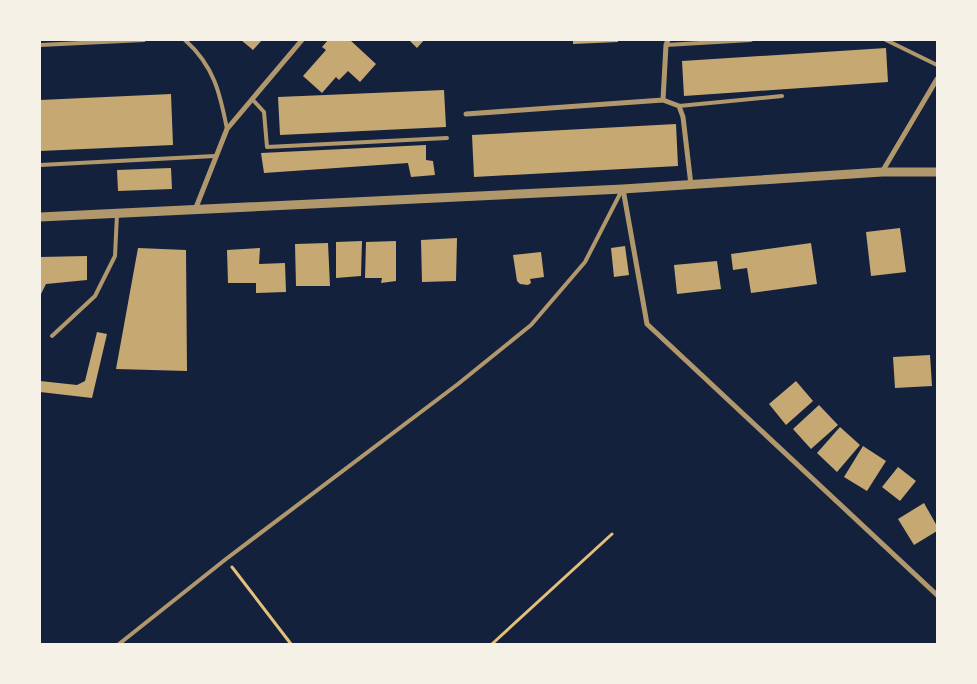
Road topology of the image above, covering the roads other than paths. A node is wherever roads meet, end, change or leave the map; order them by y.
1 (144, 40) edge
2 (185, 40) edge
3 (302, 40) edge
4 (751, 40) edge
5 (886, 40) edge
6 (667, 43) edge
7 (40, 45) edge
8 (937, 65) edge
9 (937, 79) edge
10 (782, 96) dead end
11 (253, 100) junction
12 (663, 100) junction
13 (679, 106) junction
14 (466, 114) dead end
15 (227, 130) junction
16 (447, 138) dead end
17 (215, 156) junction
18 (40, 165) edge
19 (882, 172) junction
20 (937, 172) edge
21 (691, 184) junction
22 (623, 188) junction
23 (195, 210) junction
24 (117, 214) junction
25 (40, 217) edge
26 (52, 336) dead end
27 (937, 595) edge
28 (118, 644) edge

1 - 7 lane
2 - 15 lane
3 - 11 street
4 - 6 lane
5 - 8 lane
6 - 12 street
9 - 19 street
10 - 13 lane
11 - 15 street
11 - 16 lane
12 - 13 street
12 - 14 street
13 - 21 street
15 - 17 street
17 - 18 lane
17 - 23 street
19 - 20 street
19 - 21 street
21 - 22 street
22 - 23 street
22 - 27 street
22 - 28 lane
23 - 24 street
24 - 25 street
24 - 26 lane

